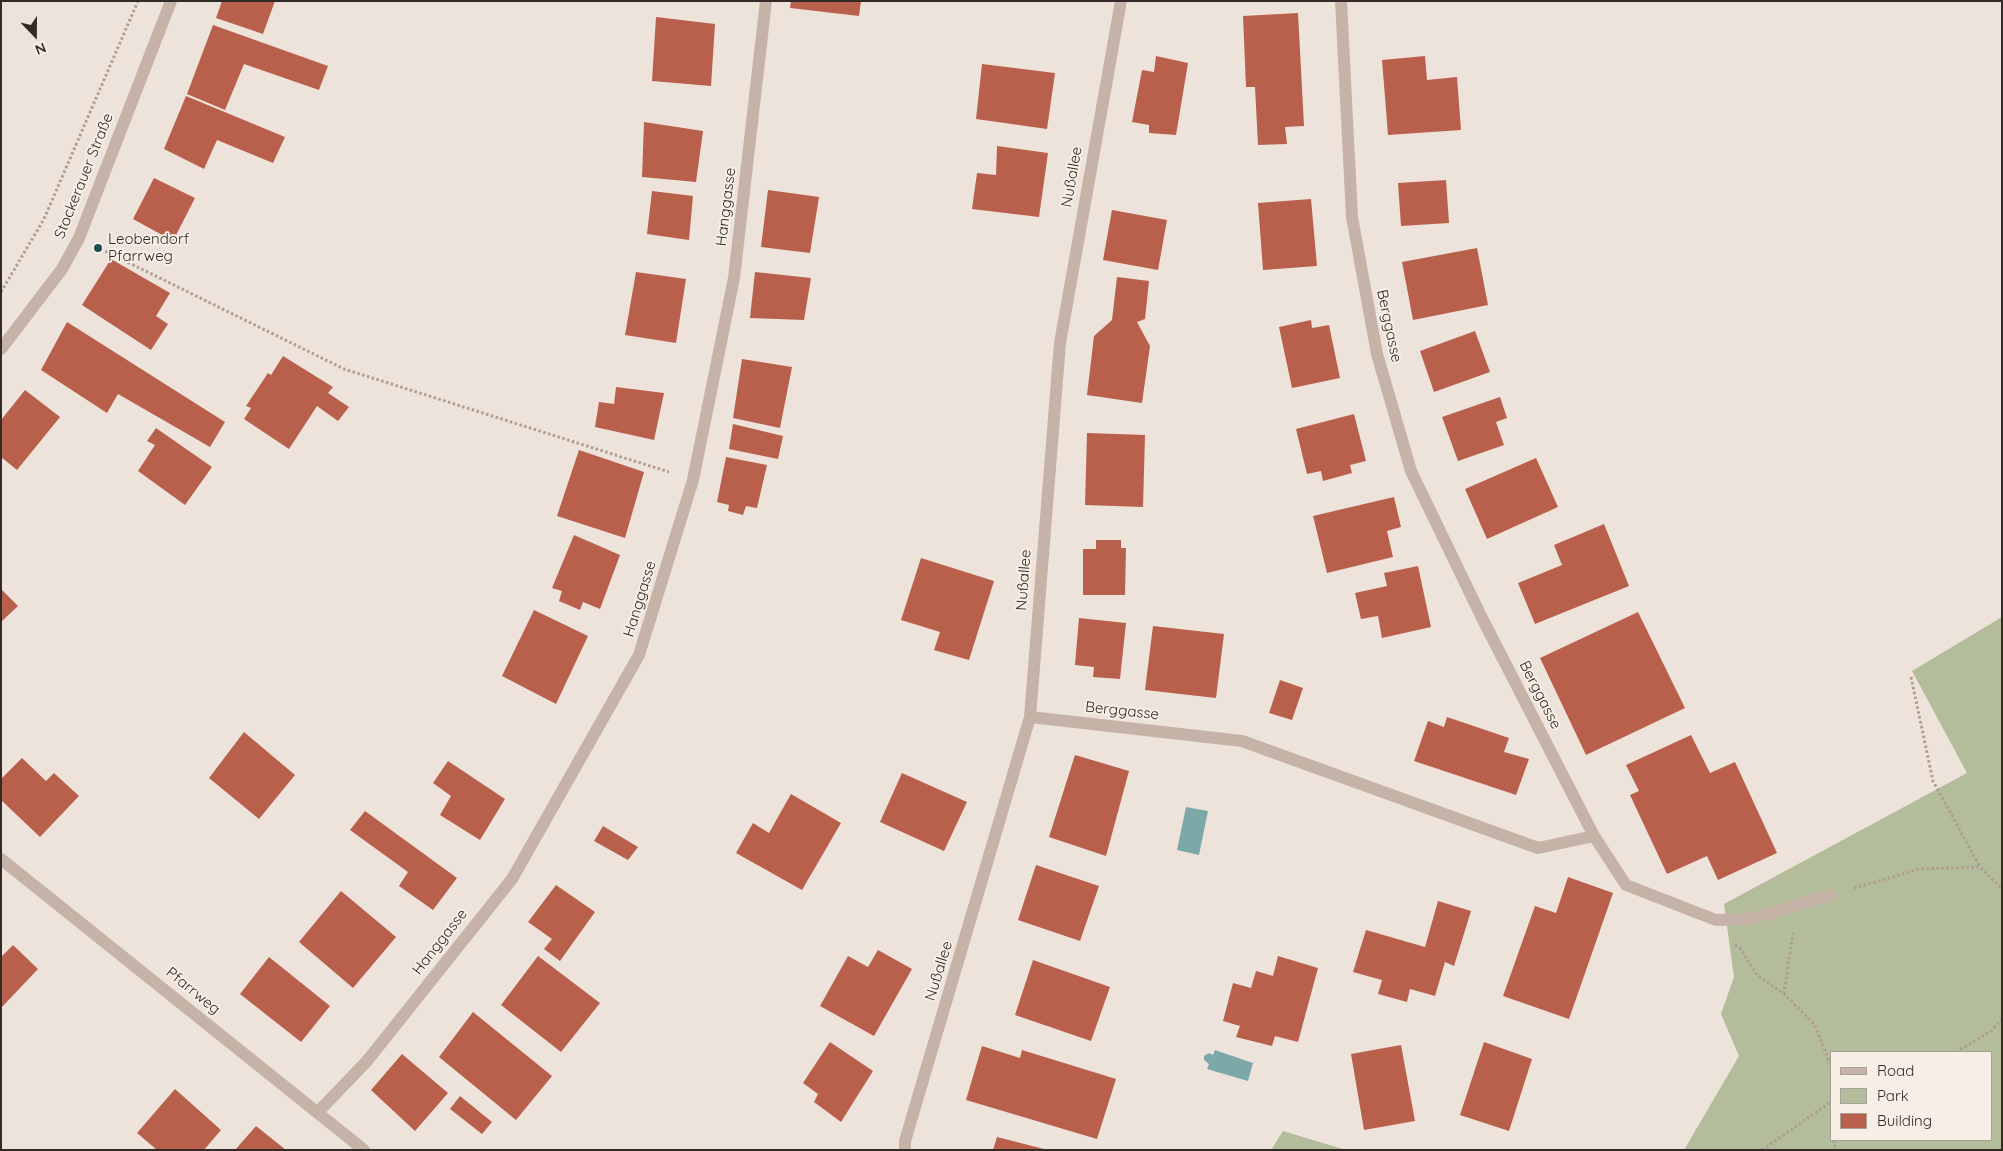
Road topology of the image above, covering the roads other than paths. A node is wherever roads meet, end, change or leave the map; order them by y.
1 (171, 1) edge
2 (766, 1) edge
3 (1121, 1) edge
4 (1340, 1) edge
5 (1, 349) edge
6 (1030, 717) junction
7 (1594, 836) junction
8 (1, 859) edge
9 (1831, 895) road end
10 (318, 1112) junction
11 (364, 1150) edge
12 (905, 1150) edge

1 - 5 street, Stockerauer Straße
2 - 10 street, Hanggasse
3 - 6 street, Nußallee
4 - 7 street, Berggasse
6 - 7 street, Berggasse
6 - 12 street, Nußallee
7 - 9 street
8 - 10 street, Pfarrweg
10 - 11 street, Pfarrweg

